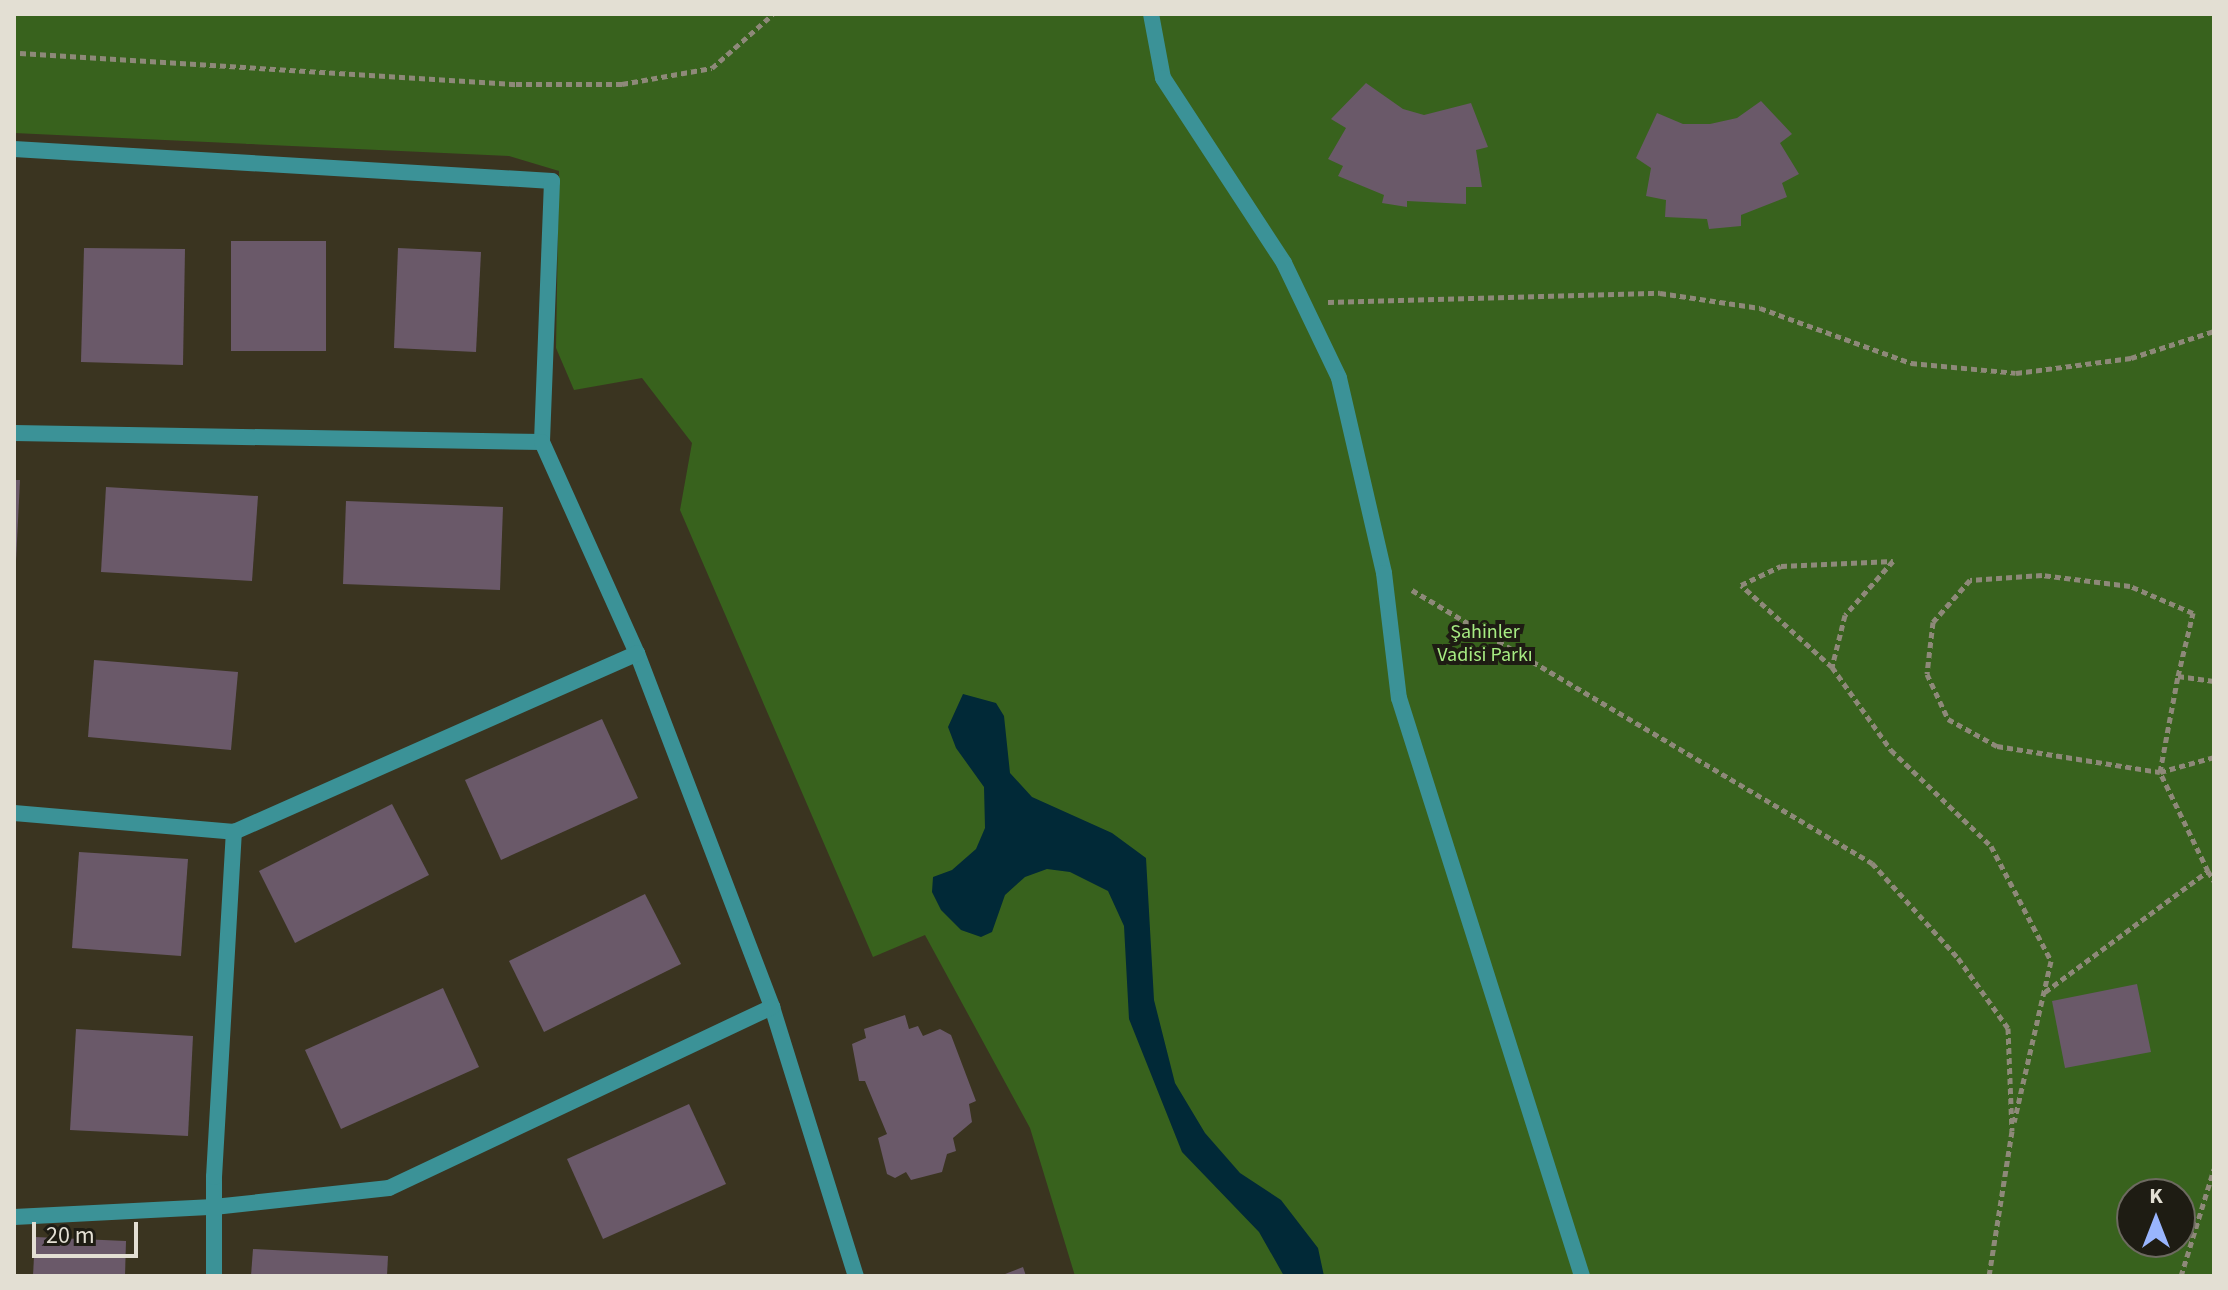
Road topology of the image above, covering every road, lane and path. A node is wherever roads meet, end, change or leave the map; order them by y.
1 (773, 14) edge
2 (1151, 14) edge
3 (20, 53) dead end
4 (14, 149) edge
5 (1303, 303) junction
6 (2214, 331) edge
7 (14, 433) edge
8 (542, 442) junction
9 (1384, 573) junction
10 (637, 653) junction
11 (1832, 667) junction
12 (2178, 676) junction
13 (2214, 681) edge
14 (2214, 757) edge
15 (2160, 772) junction
16 (14, 813) edge
17 (234, 832) junction
18 (2208, 871) junction
19 (2214, 881) edge
20 (2044, 993) junction
21 (772, 1007) junction
22 (2012, 1131) junction
23 (2214, 1169) edge
24 (214, 1207) junction
25 (14, 1217) edge
26 (214, 1276) edge
27 (856, 1276) edge
28 (1582, 1276) edge
29 (1989, 1276) edge
30 (2181, 1276) edge

1 - 3 path
2 - 5 street
4 - 8 street
5 - 6 path
5 - 9 street
7 - 8 street
8 - 10 street
9 - 22 path
9 - 28 street
10 - 17 street
10 - 21 street
11 - 11 path
11 - 20 path
12 - 13 path
12 - 15 path
12 - 15 path
14 - 15 path
15 - 18 path
16 - 17 street
17 - 24 street
18 - 19 path
18 - 20 path
20 - 22 path
21 - 24 street
21 - 27 street
22 - 29 path
23 - 30 path
24 - 25 street
24 - 26 street

